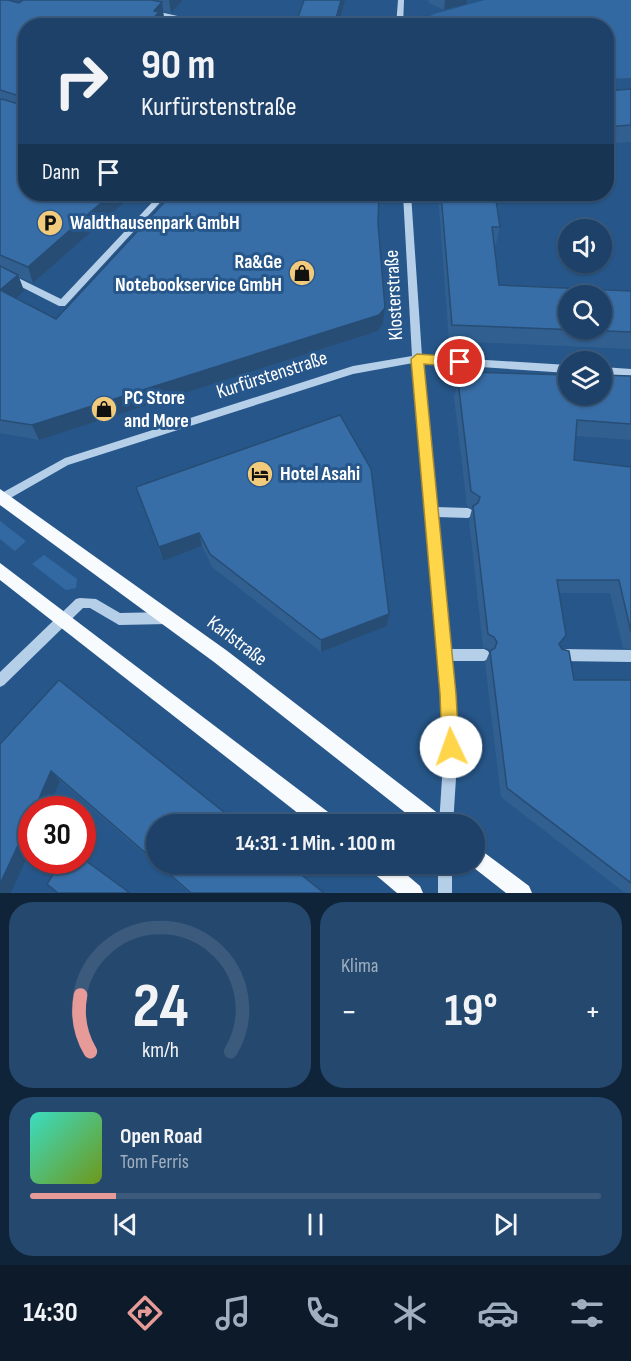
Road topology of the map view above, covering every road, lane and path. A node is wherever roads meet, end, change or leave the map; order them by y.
1 (401, 0) edge
2 (146, 10) edge
3 (172, 18) edge
4 (400, 18) edge
5 (158, 201) edge
6 (407, 201) edge
7 (0, 272) edge
8 (417, 359) junction
9 (558, 368) edge
10 (612, 372) edge
11 (631, 373) edge
12 (1, 498) edge
13 (430, 512) junction
14 (468, 513) dead end
15 (0, 570) edge
16 (169, 618) junction
17 (64, 619) junction
18 (444, 655) junction
19 (484, 655) dead end
20 (560, 655) edge
21 (631, 656) edge
22 (0, 681) edge
23 (315, 814) edge
24 (423, 814) edge
25 (447, 814) edge
26 (485, 864) edge
27 (390, 874) edge
28 (445, 874) edge
29 (413, 893) edge
30 (445, 893) edge
31 (522, 893) edge

1 - 4 street
2 - 3 street
5 - 7 street
6 - 8 street, Klosterstraße
8 - 9 street, Kurfürstenstraße
8 - 12 street, Kurfürstenstraße
8 - 13 street, Klosterstraße
10 - 11 street
12 - 16 main road, Karlstraße
13 - 14 street
13 - 18 street, Klosterstraße
15 - 17 main road
16 - 17 street
16 - 24 main road, Karlstraße
17 - 22 street
17 - 23 main road
18 - 19 street
18 - 25 street, Klosterstraße
20 - 21 street
26 - 31 main road
27 - 29 main road
28 - 30 street

